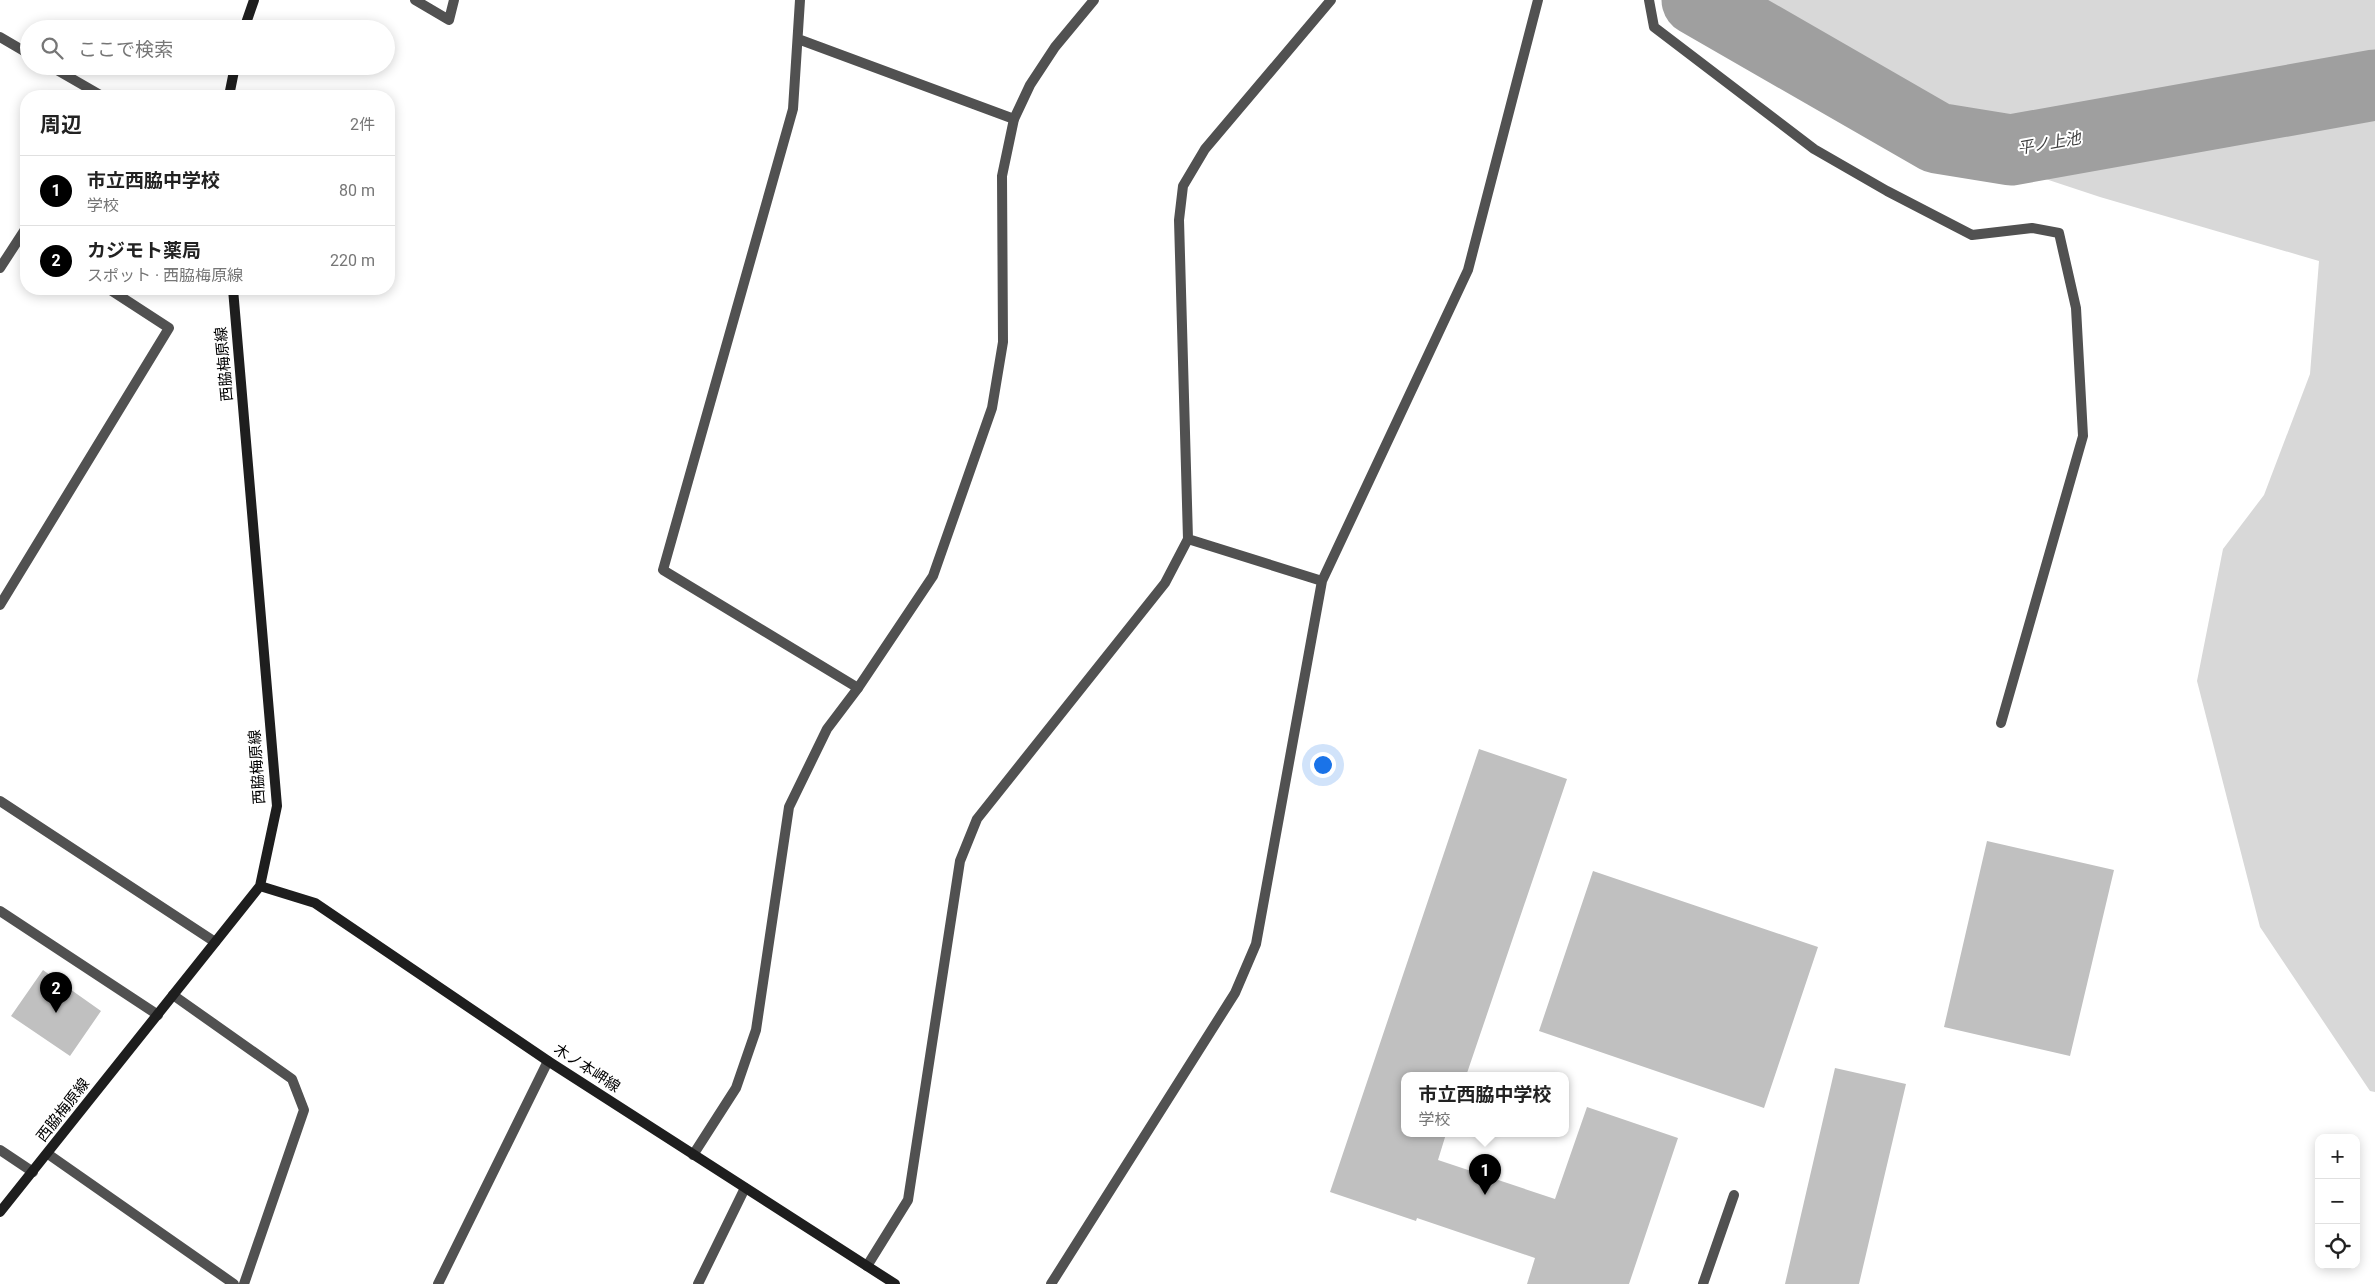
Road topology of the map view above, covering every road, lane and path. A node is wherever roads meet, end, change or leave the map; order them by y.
1 (254, 0) edge
2 (414, 0) edge
3 (454, 0) edge
4 (800, 0) edge
5 (1094, 0) edge
6 (1330, 0) edge
7 (1538, 0) edge
8 (1649, 0) edge
9 (247, 20) edge
10 (0, 37) edge
11 (798, 39) junction
12 (20, 49) edge
13 (66, 75) edge
14 (233, 75) edge
15 (92, 90) edge
16 (230, 90) edge
17 (1014, 119) junction
18 (20, 239) edge
19 (0, 268) edge
20 (117, 295) edge
21 (233, 295) edge
22 (1188, 539) junction
23 (1322, 581) junction
24 (0, 605) edge
25 (858, 688) junction
26 (2001, 723) dead end
27 (0, 801) edge
28 (260, 886) junction
29 (0, 911) edge
30 (216, 942) junction
31 (173, 995) junction
32 (158, 1014) junction
33 (548, 1061) junction
34 (0, 1150) edge
35 (48, 1154) junction
36 (693, 1154) junction
37 (33, 1172) junction
38 (745, 1188) junction
39 (1734, 1195) dead end
40 (0, 1212) edge
41 (867, 1266) junction
42 (234, 1284) edge
43 (244, 1284) edge
44 (438, 1284) edge
45 (698, 1284) edge
46 (895, 1284) edge
47 (1051, 1284) edge
48 (1703, 1284) edge

1 - 9 main road
2 - 3 street
4 - 11 street
5 - 17 street
6 - 22 street
7 - 23 street
8 - 26 street
10 - 12 street
11 - 17 street
11 - 25 street
13 - 15 street
14 - 16 main road
17 - 25 street
18 - 19 street
20 - 24 street
21 - 28 main road, 西脇梅原線
22 - 23 street
22 - 41 street
23 - 47 street
25 - 36 street
27 - 30 street
28 - 30 main road, 西脇梅原線
28 - 33 main road, 木ノ本岬線
29 - 32 street
30 - 31 main road, 西脇梅原線
31 - 32 main road, 西脇梅原線
31 - 43 street
32 - 35 main road, 西脇梅原線
33 - 36 main road, 木ノ本岬線
33 - 44 street
34 - 37 street
35 - 37 main road, 西脇梅原線
35 - 42 street
36 - 38 main road, 木ノ本岬線
37 - 40 main road, 西脇梅原線
38 - 41 main road, 木ノ本岬線
38 - 45 street
39 - 48 street
41 - 46 main road, 木ノ本岬線

